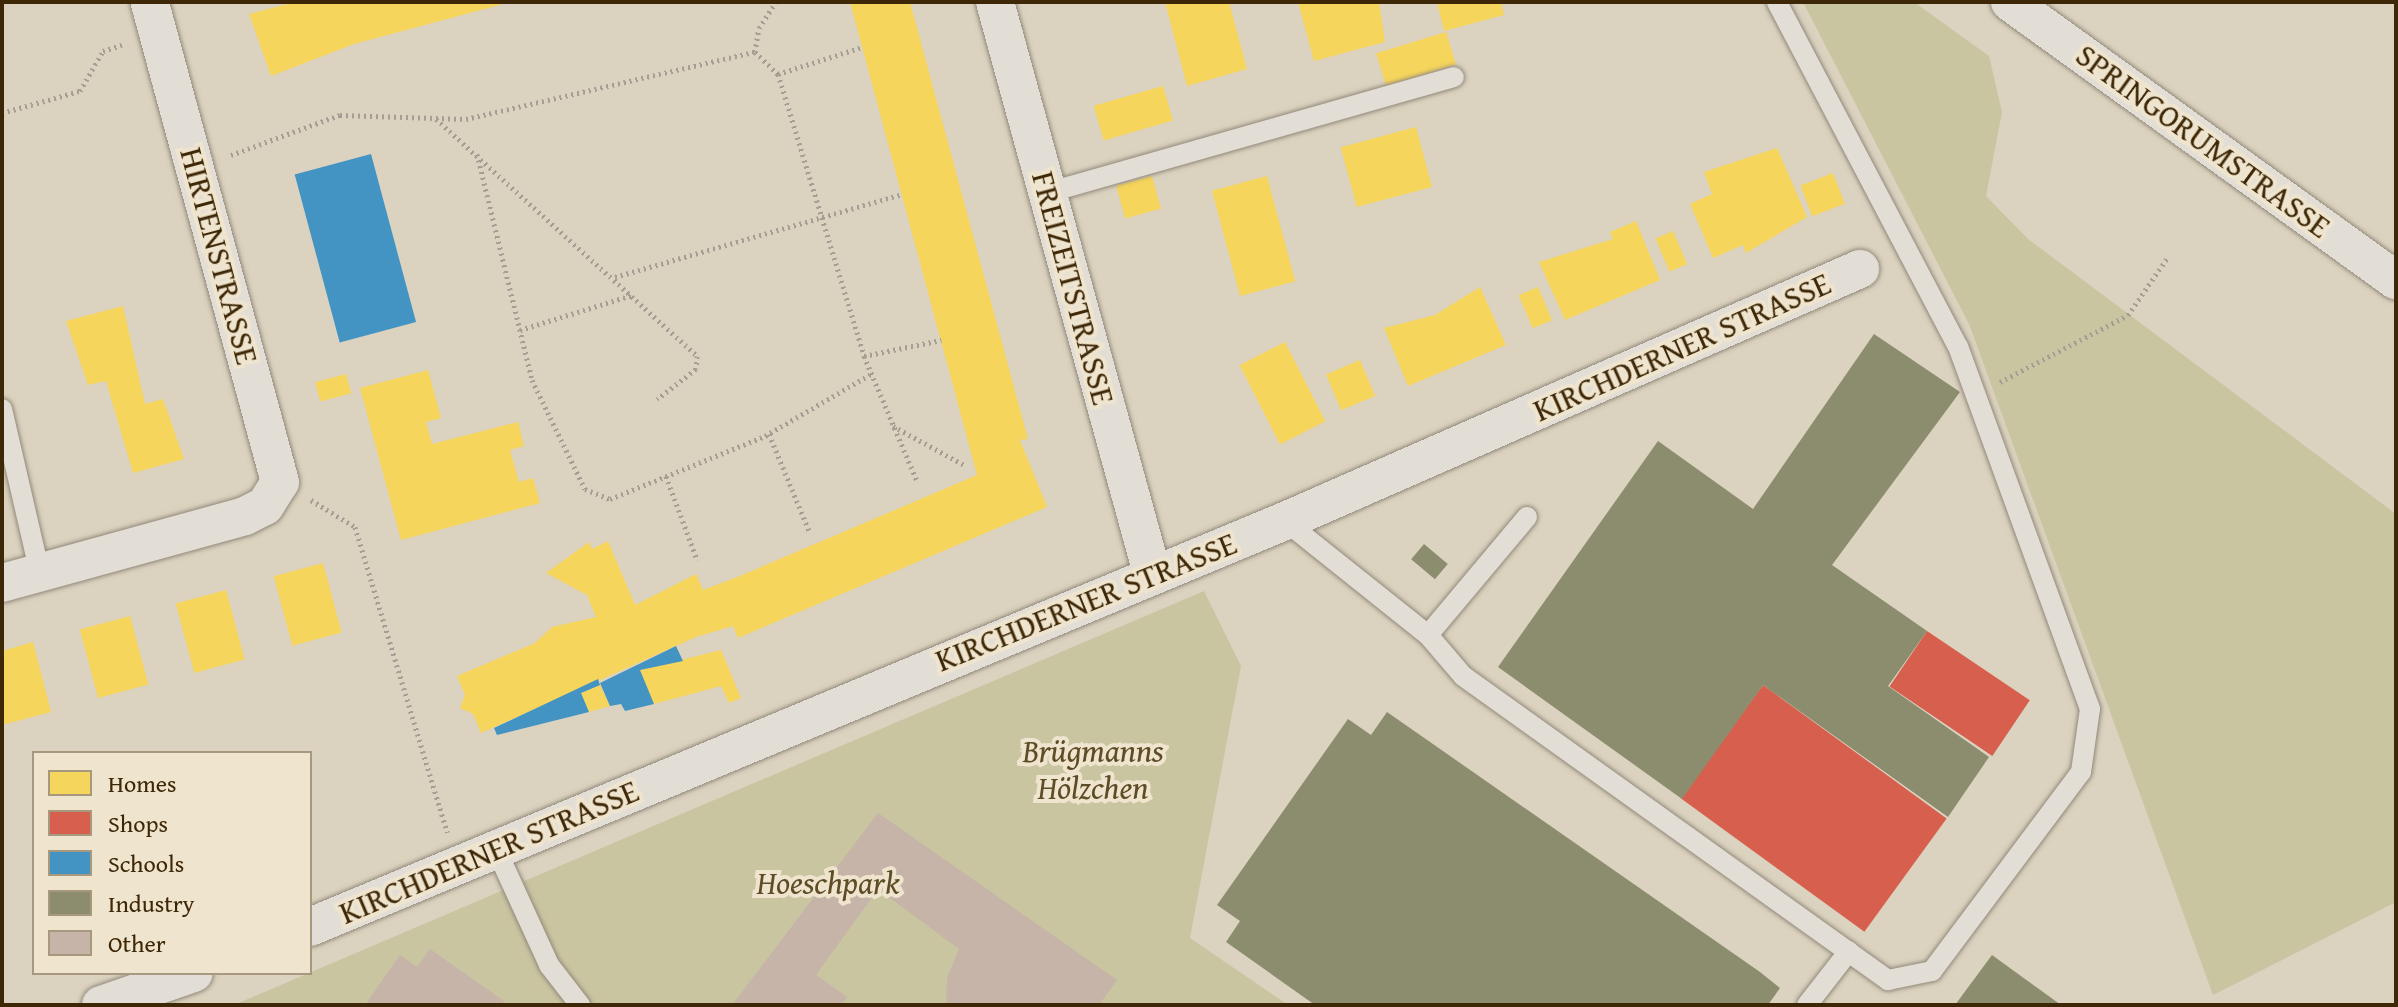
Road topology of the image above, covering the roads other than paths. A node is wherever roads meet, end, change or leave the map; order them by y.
1 (995, 2) edge
2 (1777, 2) edge
3 (2010, 2) edge
4 (155, 18) edge
5 (1454, 77) dead end
6 (1047, 193) junction
7 (1860, 269) dead end
8 (2396, 280) edge
9 (2, 409) edge
10 (1527, 517) dead end
11 (1285, 521) junction
12 (40, 573) junction
13 (1152, 573) junction
14 (2, 583) edge
15 (1428, 635) junction
16 (496, 849) junction
17 (312, 926) edge
18 (1849, 951) junction
19 (190, 975) edge
20 (147, 999) edge
21 (101, 1005) edge
22 (580, 1005) edge
23 (1807, 1005) edge

1 - 6 street, FREIZEITSTRASSE
2 - 18 lane
3 - 8 street, SPRINGORUMSTRASSE
4 - 12 street, HIRTENSTRASSE
5 - 6 lane
6 - 13 street, FREIZEITSTRASSE
7 - 11 street, KIRCHDERNER STRASSE
9 - 12 lane
10 - 15 lane
11 - 13 street, KIRCHDERNER STRASSE
11 - 15 lane
12 - 14 street
13 - 16 street, KIRCHDERNER STRASSE
15 - 18 lane
16 - 17 street, KIRCHDERNER STRASSE
16 - 22 lane
18 - 23 lane
19 - 20 street
20 - 21 street

